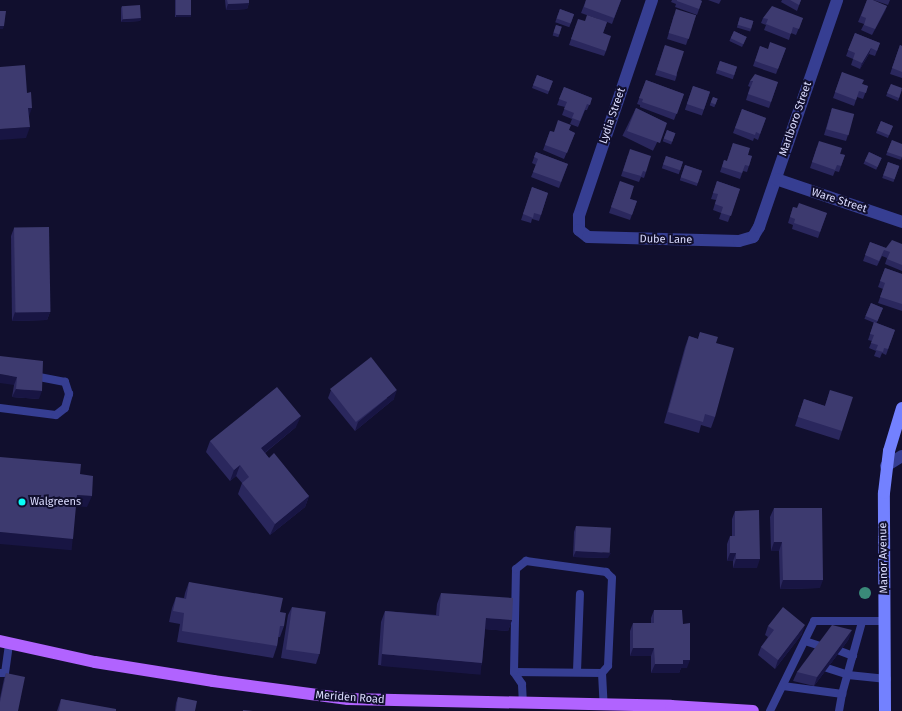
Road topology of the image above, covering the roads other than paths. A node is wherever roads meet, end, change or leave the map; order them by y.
1 (652, 0) edge
2 (837, 0) edge
3 (776, 179) junction
4 (902, 222) edge
5 (580, 233) joint
6 (753, 237) joint
7 (40, 377) edge
8 (0, 408) edge
9 (902, 408) edge
10 (902, 456) edge
11 (886, 466) junction
12 (580, 594) dead end
13 (886, 620) junction
14 (862, 622) junction
15 (805, 641) junction
16 (4, 642) edge
17 (820, 646) edge
18 (840, 651) edge
19 (853, 656) junction
20 (796, 660) junction
21 (807, 663) edge
22 (827, 668) edge
23 (578, 671) junction
24 (0, 672) edge
25 (514, 672) junction
26 (602, 673) junction
27 (848, 675) junction
28 (887, 679) junction
29 (783, 686) junction
30 (842, 694) junction
31 (523, 704) junction
32 (604, 706) junction
33 (544, 708) edge
34 (709, 709) edge
35 (753, 711) edge
36 (770, 711) edge
37 (839, 711) edge
38 (885, 711) edge

1 - 5 street, Lydia Street
2 - 3 street, Marlboro Street
3 - 4 street, Ware Street
3 - 6 street, Marlboro Street
5 - 6 street, Dube Lane
7 - 8 lane
9 - 11 main road, Manor Avenue
10 - 11 street
11 - 13 main road, Manor Avenue
12 - 23 lane
13 - 14 lane
13 - 28 main road, Manor Avenue
14 - 15 lane
14 - 19 lane
15 - 17 lane
15 - 20 lane
16 - 24 lane
16 - 31 main road, Meriden Road
18 - 19 lane
19 - 27 lane
20 - 21 lane
20 - 29 lane
22 - 27 lane
23 - 25 lane
23 - 26 lane
25 - 26 lane
25 - 31 lane
26 - 32 lane
27 - 28 lane
27 - 30 lane
28 - 38 main road, Manor Avenue
29 - 30 lane
29 - 36 lane
30 - 37 lane
31 - 33 main road, Meriden Road
32 - 33 main road, Meriden Road
32 - 34 main road, Meriden Road
34 - 35 main road, Meriden Road

